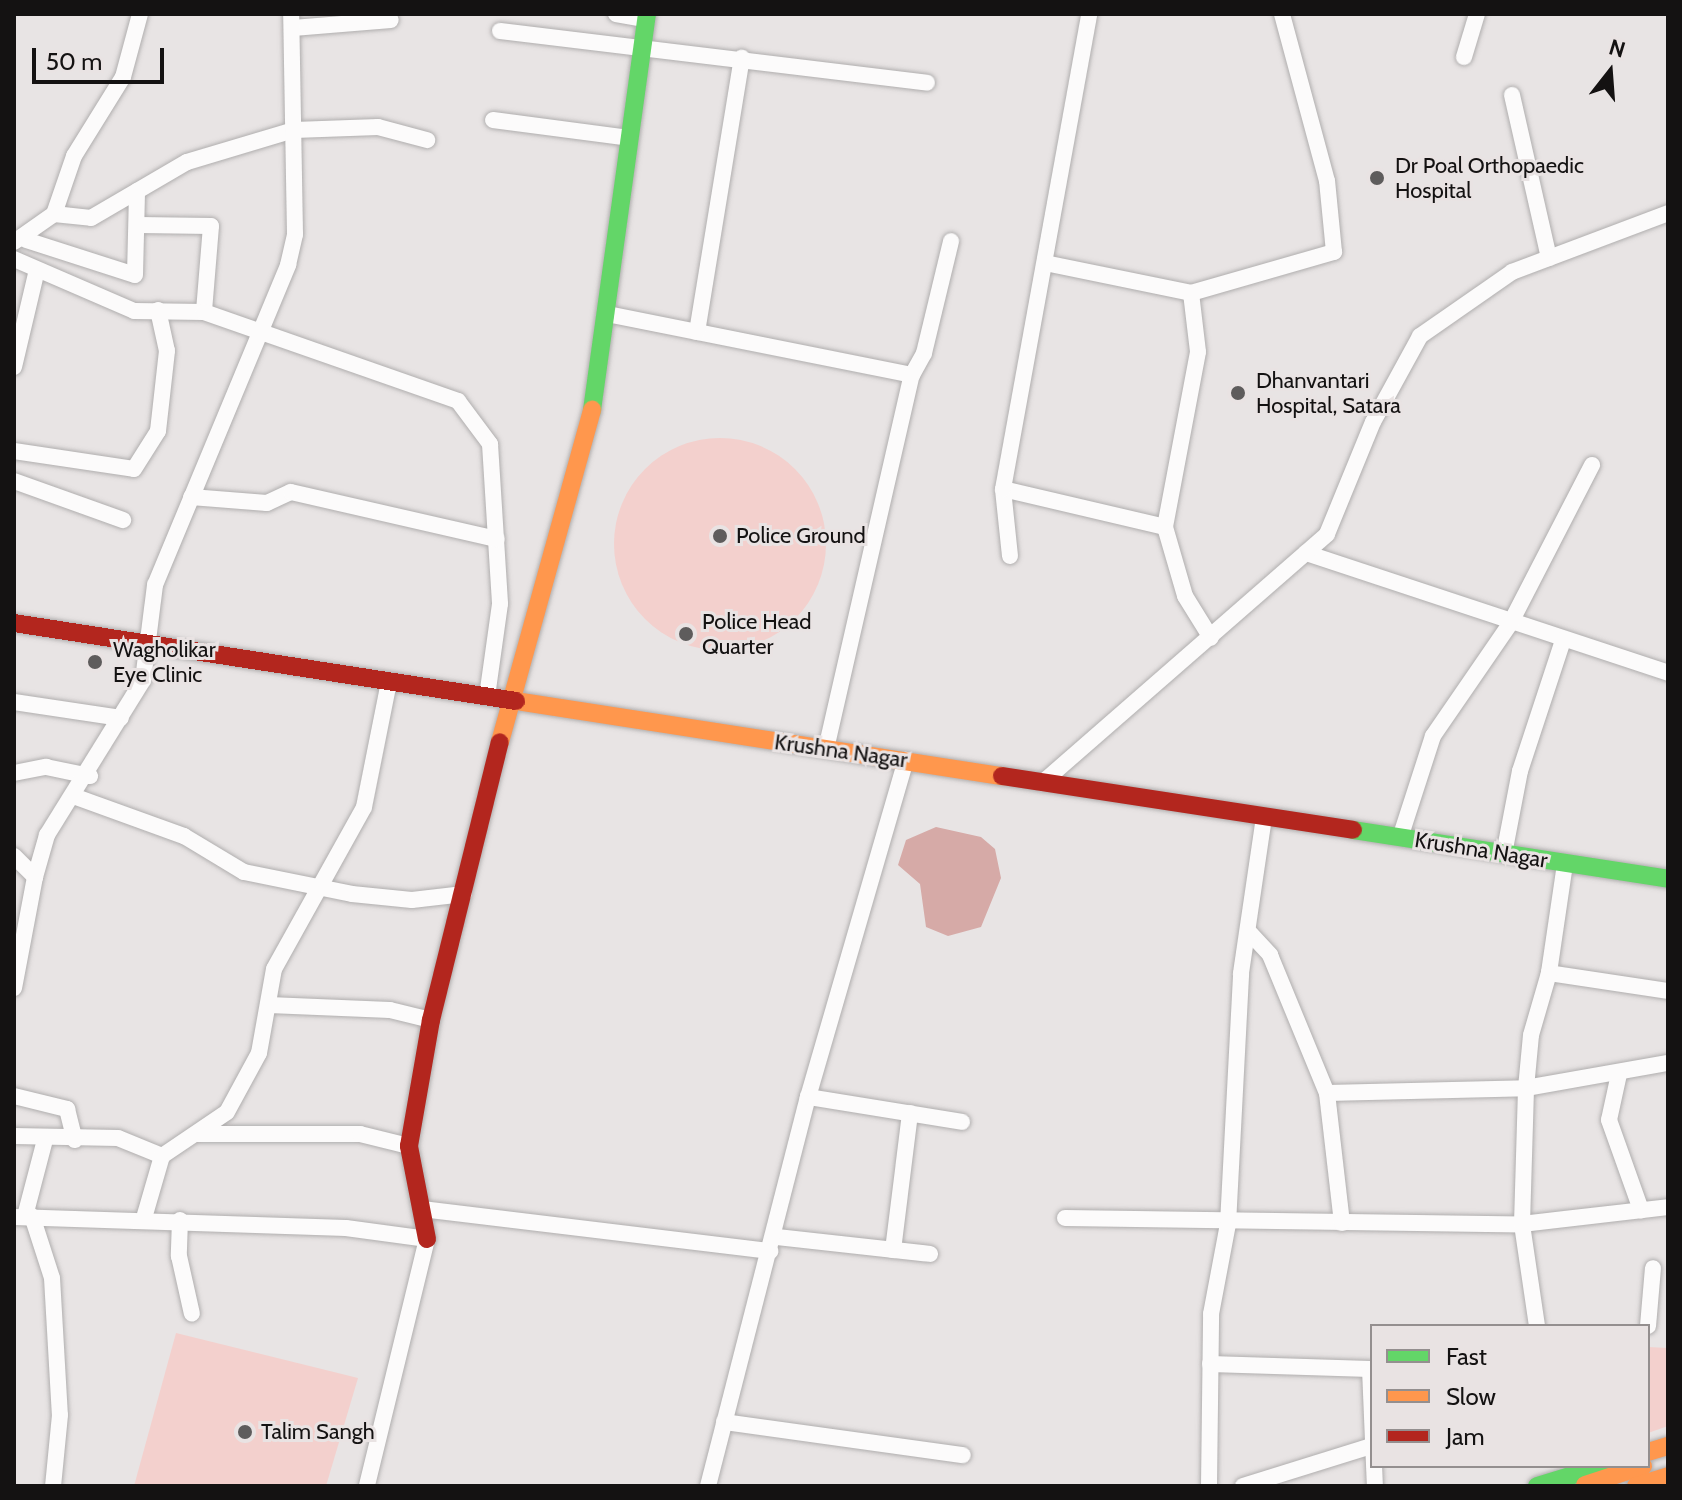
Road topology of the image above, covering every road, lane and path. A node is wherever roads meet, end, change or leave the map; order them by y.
1 (616, 14) edge
2 (1089, 14) edge
3 (1282, 14) edge
4 (1477, 14) edge
5 (136, 15) edge
6 (646, 17) edge
7 (391, 20) dead end
8 (292, 21) edge
9 (500, 31) dead end
10 (640, 51) junction
11 (1464, 57) dead end
12 (742, 58) junction
13 (927, 83) dead end
14 (1512, 95) dead end
15 (493, 120) dead end
16 (294, 130) junction
17 (629, 138) junction
18 (427, 140) dead end
19 (137, 191) junction
20 (1668, 213) edge
21 (54, 214) junction
22 (139, 225) junction
23 (20, 241) edge
24 (951, 241) dead end
25 (1549, 258) junction
26 (14, 259) edge
27 (1045, 263) junction
28 (37, 270) junction
29 (1191, 293) junction
30 (158, 310) junction
31 (204, 312) junction
32 (607, 314) junction
33 (259, 328) junction
34 (697, 332) junction
35 (14, 367) edge
36 (912, 375) junction
37 (14, 451) edge
38 (1592, 465) dead end
39 (14, 481) edge
40 (1003, 489) junction
41 (191, 497) junction
42 (123, 520) dead end
43 (1165, 527) junction
44 (497, 539) junction
45 (1306, 553) junction
46 (1010, 556) dead end
47 (14, 623) edge
48 (1510, 624) junction
49 (1211, 638) junction
50 (1563, 640) junction
51 (148, 644) junction
52 (1668, 673) edge
53 (389, 682) junction
54 (487, 697) junction
55 (510, 700) junction
56 (14, 702) edge
57 (121, 718) junction
58 (826, 749) junction
59 (906, 760) junction
60 (14, 773) edge
61 (90, 776) junction
62 (1042, 783) junction
63 (76, 797) junction
64 (1264, 817) junction
65 (1400, 838) junction
66 (1504, 854) junction
67 (14, 856) edge
68 (1565, 864) junction
69 (1667, 874) edge
70 (35, 877) junction
71 (325, 888) junction
72 (464, 894) junction
73 (1248, 931) junction
74 (1549, 973) junction
75 (14, 988) edge
76 (1668, 991) edge
77 (269, 1005) junction
78 (431, 1020) junction
79 (1668, 1063) edge
80 (1619, 1074) junction
81 (1526, 1088) junction
82 (1327, 1093) junction
83 (14, 1096) edge
84 (808, 1097) junction
85 (910, 1113) junction
86 (962, 1122) dead end
87 (197, 1134) junction
88 (14, 1136) edge
89 (45, 1140) junction
90 (75, 1140) junction
91 (409, 1146) junction
92 (162, 1156) junction
93 (1668, 1207) edge
94 (422, 1209) junction
95 (1641, 1210) junction
96 (24, 1216) edge
97 (144, 1218) junction
98 (1065, 1218) dead end
99 (180, 1220) junction
100 (1342, 1223) junction
101 (1228, 1224) junction
102 (1522, 1224) junction
103 (427, 1239) junction
104 (773, 1244) junction
105 (893, 1250) junction
106 (930, 1254) dead end
107 (1653, 1268) dead end
108 (192, 1314) dead end
109 (1537, 1324) edge
110 (1648, 1324) edge
111 (1210, 1364) junction
112 (1370, 1369) edge
113 (1370, 1395) edge
114 (724, 1422) junction
115 (1368, 1447) junction
116 (963, 1455) dead end
117 (1370, 1458) edge
118 (1596, 1468) edge
119 (1636, 1468) edge
120 (1668, 1476) edge
121 (53, 1486) edge
122 (367, 1486) edge
123 (708, 1486) edge
124 (1209, 1486) edge
125 (1243, 1486) edge
126 (1537, 1486) edge
127 (1582, 1486) edge
128 (1636, 1486) edge

1 - 6 street
2 - 27 street
3 - 29 street
4 - 11 street
5 - 21 street
6 - 10 main road
7 - 8 street
8 - 16 street
9 - 10 street
10 - 12 street
10 - 17 main road
12 - 13 street
12 - 34 street
14 - 25 street
15 - 17 street
16 - 18 street
16 - 19 street
16 - 33 street
17 - 32 main road
19 - 21 street
19 - 22 street
20 - 25 street
21 - 23 street
22 - 23 street
22 - 31 street
24 - 36 street
25 - 45 street
26 - 28 street
27 - 29 street
27 - 40 street
28 - 30 street
28 - 35 street
29 - 43 street
30 - 31 street
30 - 37 street
31 - 33 street
32 - 34 street
32 - 55 main road
33 - 41 street
33 - 44 street
34 - 36 street
36 - 58 street
38 - 48 street
39 - 42 street
40 - 43 street
40 - 46 street
41 - 44 street
41 - 51 street
43 - 49 street
44 - 54 street
45 - 48 street
45 - 49 street
47 - 51 main road, Krushna Nagar
48 - 50 street
48 - 65 street
49 - 62 street
50 - 52 street
50 - 66 street
51 - 53 main road, Krushna Nagar
51 - 57 street
53 - 54 main road, Krushna Nagar
53 - 71 street
54 - 55 main road, Krushna Nagar
55 - 58 main road, Krushna Nagar
55 - 72 main road
56 - 57 street
57 - 61 street
58 - 59 main road, Krushna Nagar
59 - 62 main road, Krushna Nagar
59 - 84 street
60 - 61 street
61 - 63 street
62 - 64 main road, Krushna Nagar
63 - 70 street
63 - 71 street
64 - 65 main road, Krushna Nagar
64 - 73 street
65 - 66 main road, Krushna Nagar
66 - 68 main road, Krushna Nagar
67 - 70 street
68 - 69 main road, Krushna Nagar
68 - 74 street
70 - 75 street
71 - 72 street
71 - 77 street
72 - 78 main road
73 - 82 street
73 - 101 street
74 - 76 street
74 - 81 street
77 - 78 street
77 - 87 street
78 - 91 main road
79 - 80 street
80 - 81 street
80 - 95 street
81 - 82 street
81 - 102 street
82 - 100 street
83 - 90 street
84 - 85 street
84 - 104 street
85 - 86 street
85 - 105 street
87 - 91 street
87 - 92 street
88 - 89 street
89 - 90 street
89 - 96 street
90 - 92 street
91 - 94 main road
92 - 97 street
93 - 95 street
94 - 103 main road
94 - 104 street
95 - 102 street
96 - 97 street
96 - 121 street
97 - 99 street
98 - 101 street
99 - 103 street
99 - 108 street
100 - 101 street
100 - 102 street
101 - 111 street
102 - 109 street
103 - 122 street
104 - 105 street
104 - 114 street
105 - 106 street
107 - 110 street
111 - 112 street
111 - 124 street
113 - 115 street
114 - 116 street
114 - 123 street
115 - 117 street
115 - 125 street
118 - 126 main road
119 - 127 main road
120 - 128 main road

